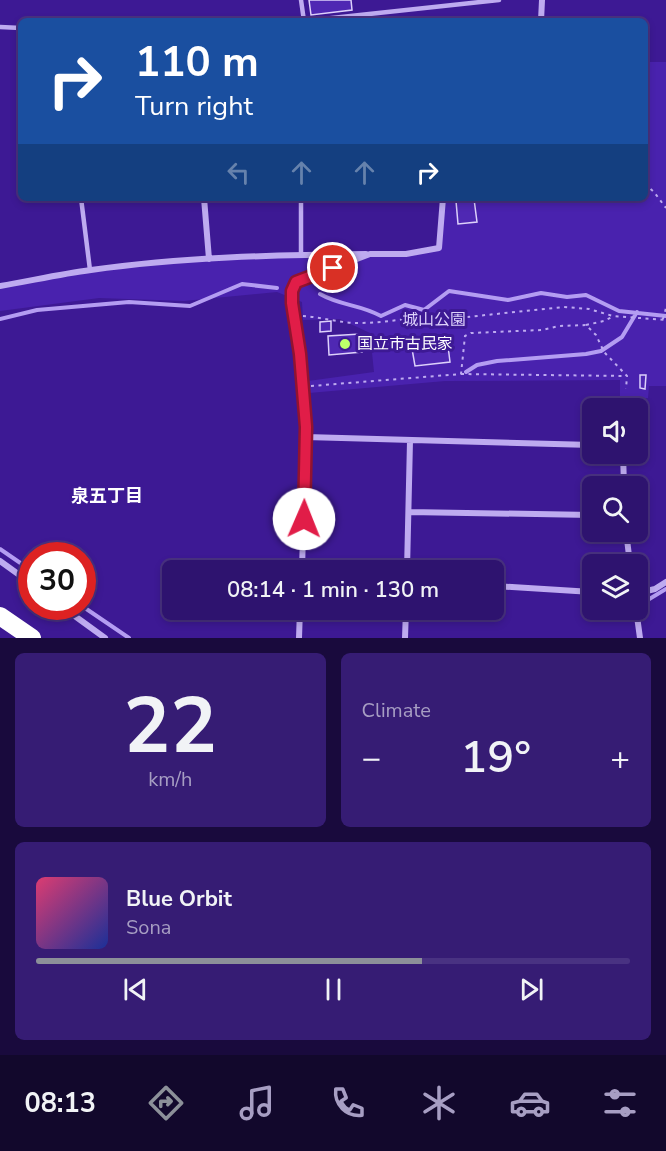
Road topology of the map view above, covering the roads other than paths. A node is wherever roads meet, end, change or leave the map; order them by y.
1 (302, 0) edge
2 (499, 0) edge
3 (542, 0) edge
4 (304, 18) edge
5 (332, 18) edge
6 (541, 18) edge
7 (0, 27) edge
8 (18, 28) edge
9 (81, 201) edge
10 (204, 201) edge
11 (301, 201) edge
12 (443, 201) edge
13 (370, 254) junction
14 (301, 255) junction
15 (209, 259) junction
16 (90, 270) junction
17 (0, 286) edge
18 (306, 437) junction
19 (410, 441) junction
20 (582, 445) edge
21 (408, 512) junction
22 (582, 515) edge
23 (302, 560) edge
24 (407, 560) edge
25 (0, 561) edge
26 (18, 574) edge
27 (666, 582) edge
28 (504, 587) edge
29 (582, 591) edge
30 (648, 591) edge
31 (0, 616) edge
32 (80, 620) edge
33 (300, 620) edge
34 (406, 620) edge
35 (638, 620) edge
36 (32, 638) edge
37 (105, 638) edge
38 (299, 638) edge
39 (405, 638) edge
40 (640, 638) edge

1 - 4 lane
2 - 5 lane
3 - 6 street
7 - 8 lane
9 - 16 lane
10 - 15 street
11 - 14 lane
12 - 13 street
13 - 14 street
13 - 18 street
14 - 15 street
15 - 16 street
16 - 17 street
18 - 19 street
18 - 23 street
19 - 20 street
19 - 21 street
21 - 22 street
21 - 24 street
25 - 26 street
27 - 30 street
28 - 29 street
31 - 36 highway
32 - 37 street
33 - 38 street
34 - 39 street
35 - 40 street

